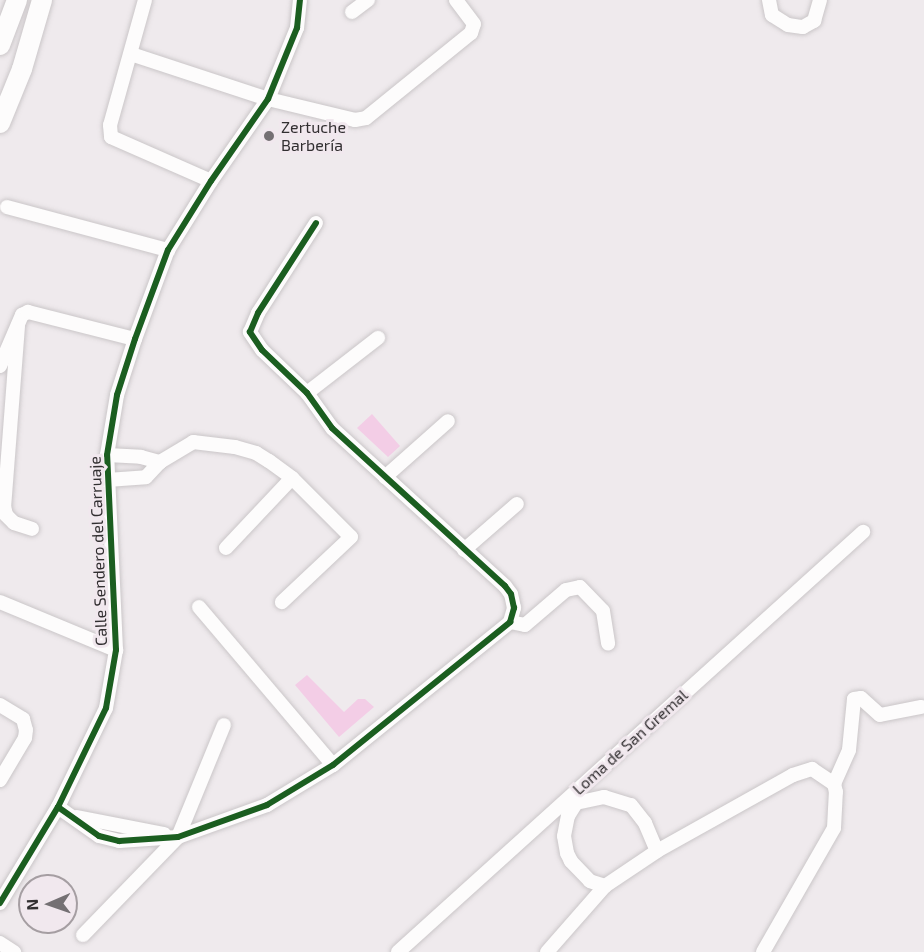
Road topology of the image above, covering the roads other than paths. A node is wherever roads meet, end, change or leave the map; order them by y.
1 (17, 0) edge
2 (42, 0) edge
3 (145, 0) edge
4 (300, 0) edge
5 (368, 0) edge
6 (456, 0) edge
7 (769, 0) edge
8 (820, 0) edge
9 (352, 12) dead end
10 (0, 45) edge
11 (131, 54) junction
12 (268, 99) junction
13 (0, 123) edge
14 (211, 181) junction
15 (7, 207) dead end
16 (316, 224) dead end
17 (168, 250) junction
18 (18, 326) junction
19 (378, 338) dead end
20 (135, 339) junction
21 (0, 366) edge
22 (307, 393) junction
23 (448, 421) dead end
24 (107, 455) junction
25 (160, 462) junction
26 (385, 477) junction
27 (292, 478) junction
28 (107, 480) junction
29 (518, 504) dead end
30 (2, 505) edge
31 (32, 529) dead end
32 (863, 532) dead end
33 (226, 548) dead end
34 (464, 550) junction
35 (282, 602) dead end
36 (1, 604) edge
37 (199, 607) dead end
38 (510, 622) junction
39 (608, 644) dead end
40 (116, 650) junction
41 (0, 705) edge
42 (921, 707) dead end
43 (224, 725) dead end
44 (333, 765) junction
45 (0, 780) edge
46 (834, 784) junction
47 (573, 799) junction
48 (64, 811) junction
49 (178, 837) junction
50 (657, 851) junction
51 (604, 886) junction
52 (0, 903) edge
53 (83, 935) dead end
54 (0, 943) edge
55 (14, 952) edge
56 (398, 952) edge
57 (547, 952) edge
58 (763, 952) edge

1 - 10 street
2 - 13 street
3 - 11 street
4 - 12 street, Calle Sendero del Carruaje
5 - 9 street
6 - 12 street
7 - 8 street
11 - 12 street
11 - 14 street
12 - 14 street, Calle Sendero del Carruaje
14 - 17 street, Calle Sendero del Carruaje
15 - 17 street
16 - 22 street
17 - 20 street, Calle Sendero del Carruaje
18 - 20 street
18 - 21 street
18 - 30 street
19 - 22 street
20 - 24 street, Calle Sendero del Carruaje
22 - 26 street
23 - 26 street
24 - 25 street
24 - 28 street, Calle Sendero del Carruaje
25 - 27 street
25 - 28 street
26 - 34 street
27 - 33 street
27 - 35 street
28 - 40 street, Calle Sendero del Carruaje
29 - 34 street
30 - 31 street
32 - 47 street, Loma de San Gremal
34 - 38 street
36 - 40 street
37 - 44 street
38 - 39 street
38 - 44 street
40 - 48 street, Calle Sendero del Carruaje
41 - 45 street
42 - 46 street
43 - 49 street
44 - 49 street
46 - 50 street
46 - 58 street
47 - 50 street
47 - 51 street
47 - 56 street, Loma de San Gremal
48 - 49 street
48 - 52 street, Calle Sendero del Carruaje
49 - 53 street
50 - 51 street
51 - 57 street
54 - 55 street

